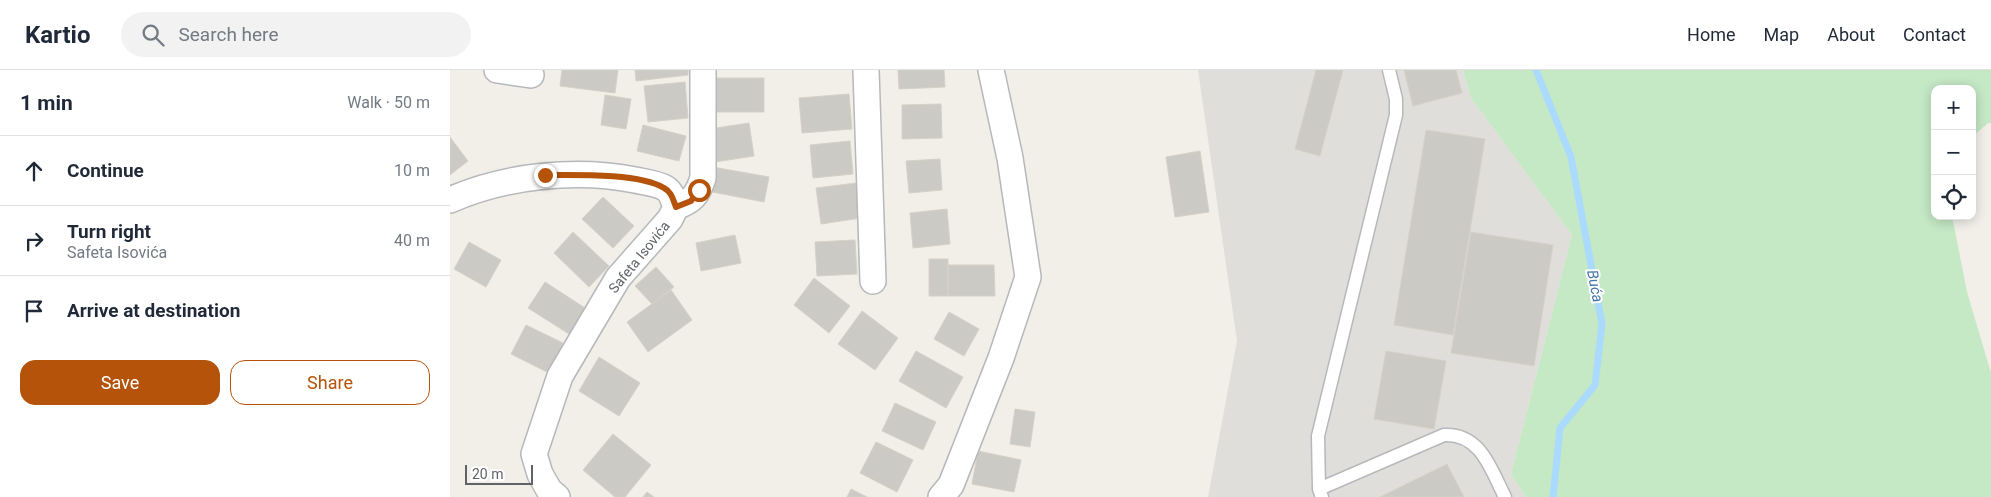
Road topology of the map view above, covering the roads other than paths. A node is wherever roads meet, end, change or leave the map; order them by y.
1 (497, 70) edge
2 (703, 70) edge
3 (866, 70) edge
4 (991, 70) edge
5 (1389, 70) edge
6 (531, 75) dead end
7 (450, 200) edge
8 (676, 207) junction
9 (872, 281) dead end
10 (1320, 493) edge
11 (558, 497) edge
12 (941, 497) edge
13 (1505, 497) edge

1 - 6 street
2 - 8 street
3 - 9 street
4 - 12 street
5 - 10 lane
7 - 8 street, Safeta Isovića
8 - 11 street, Safeta Isovića
10 - 13 lane

